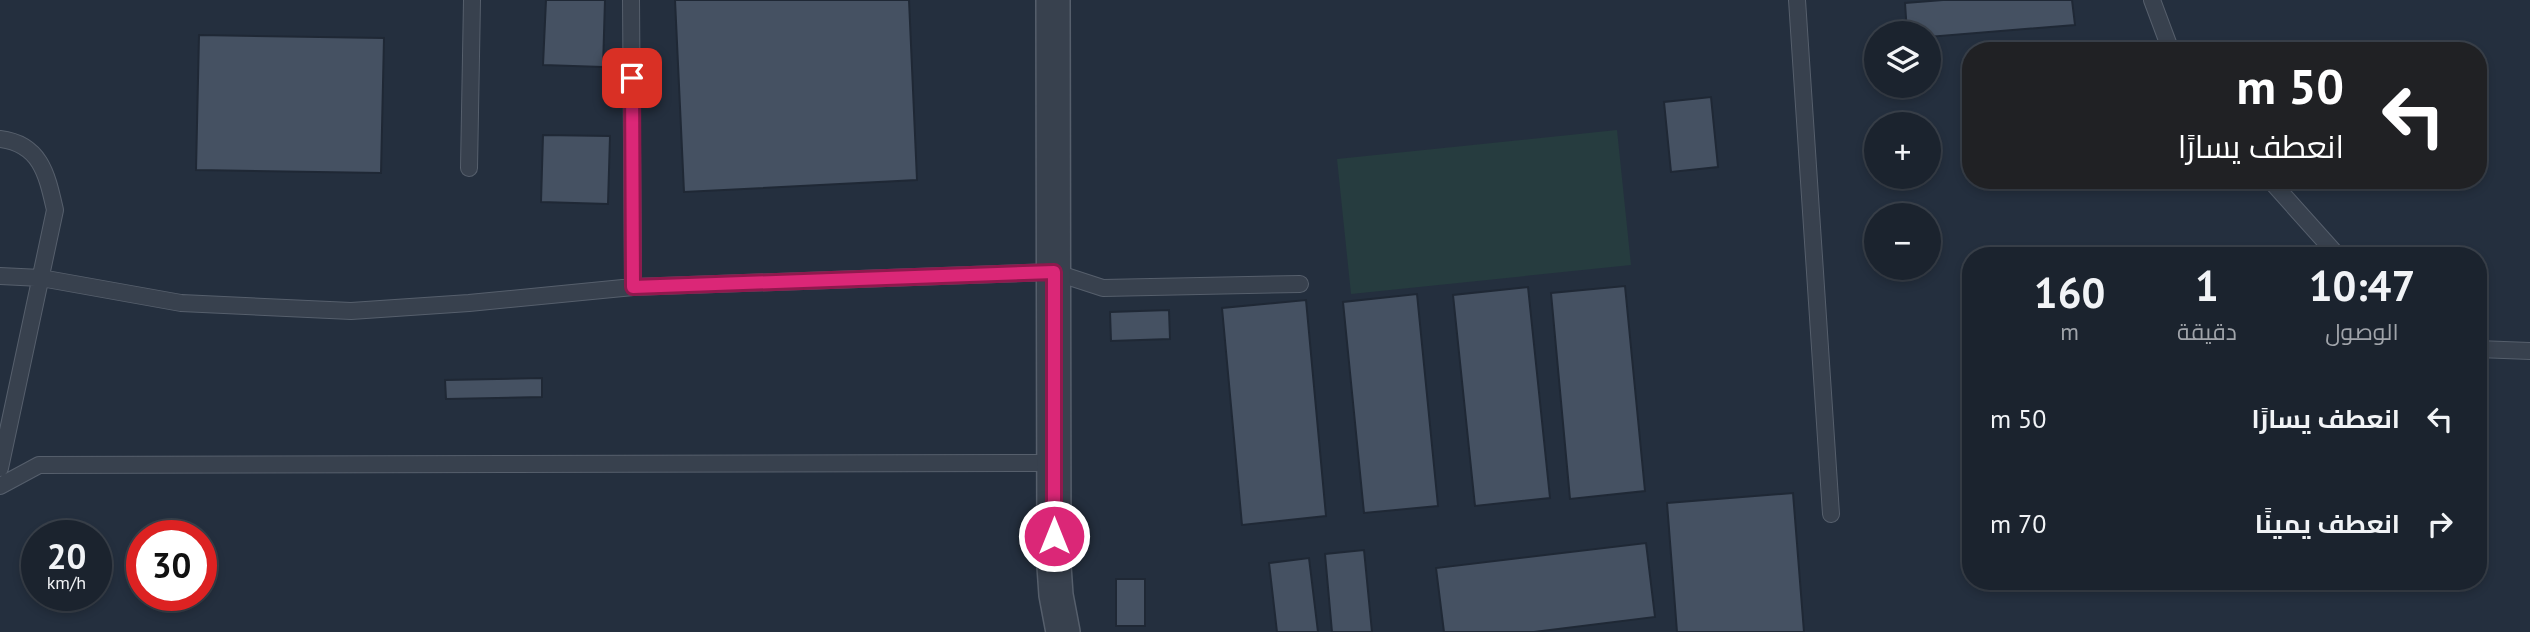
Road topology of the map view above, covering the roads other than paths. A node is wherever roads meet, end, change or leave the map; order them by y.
1 (472, 0) edge
2 (631, 0) edge
3 (1053, 0) edge
4 (1797, 0) edge
5 (2152, 0) edge
6 (2168, 42) edge
7 (0, 139) edge
8 (469, 168) dead end
9 (2278, 189) edge
10 (2330, 247) edge
11 (1054, 272) junction
12 (0, 276) edge
13 (41, 278) junction
14 (1300, 284) dead end
15 (633, 287) junction
16 (2487, 349) edge
17 (2530, 351) edge
18 (1054, 463) junction
19 (0, 468) edge
20 (0, 485) edge
21 (1831, 514) dead end
22 (1063, 632) edge

1 - 8 lane
2 - 15 lane
3 - 11 street
4 - 21 lane
5 - 6 lane
7 - 13 lane
9 - 10 lane
11 - 14 lane
11 - 15 lane
11 - 18 street
12 - 13 lane
13 - 15 lane
13 - 19 lane
16 - 17 lane
18 - 20 lane
18 - 22 street

